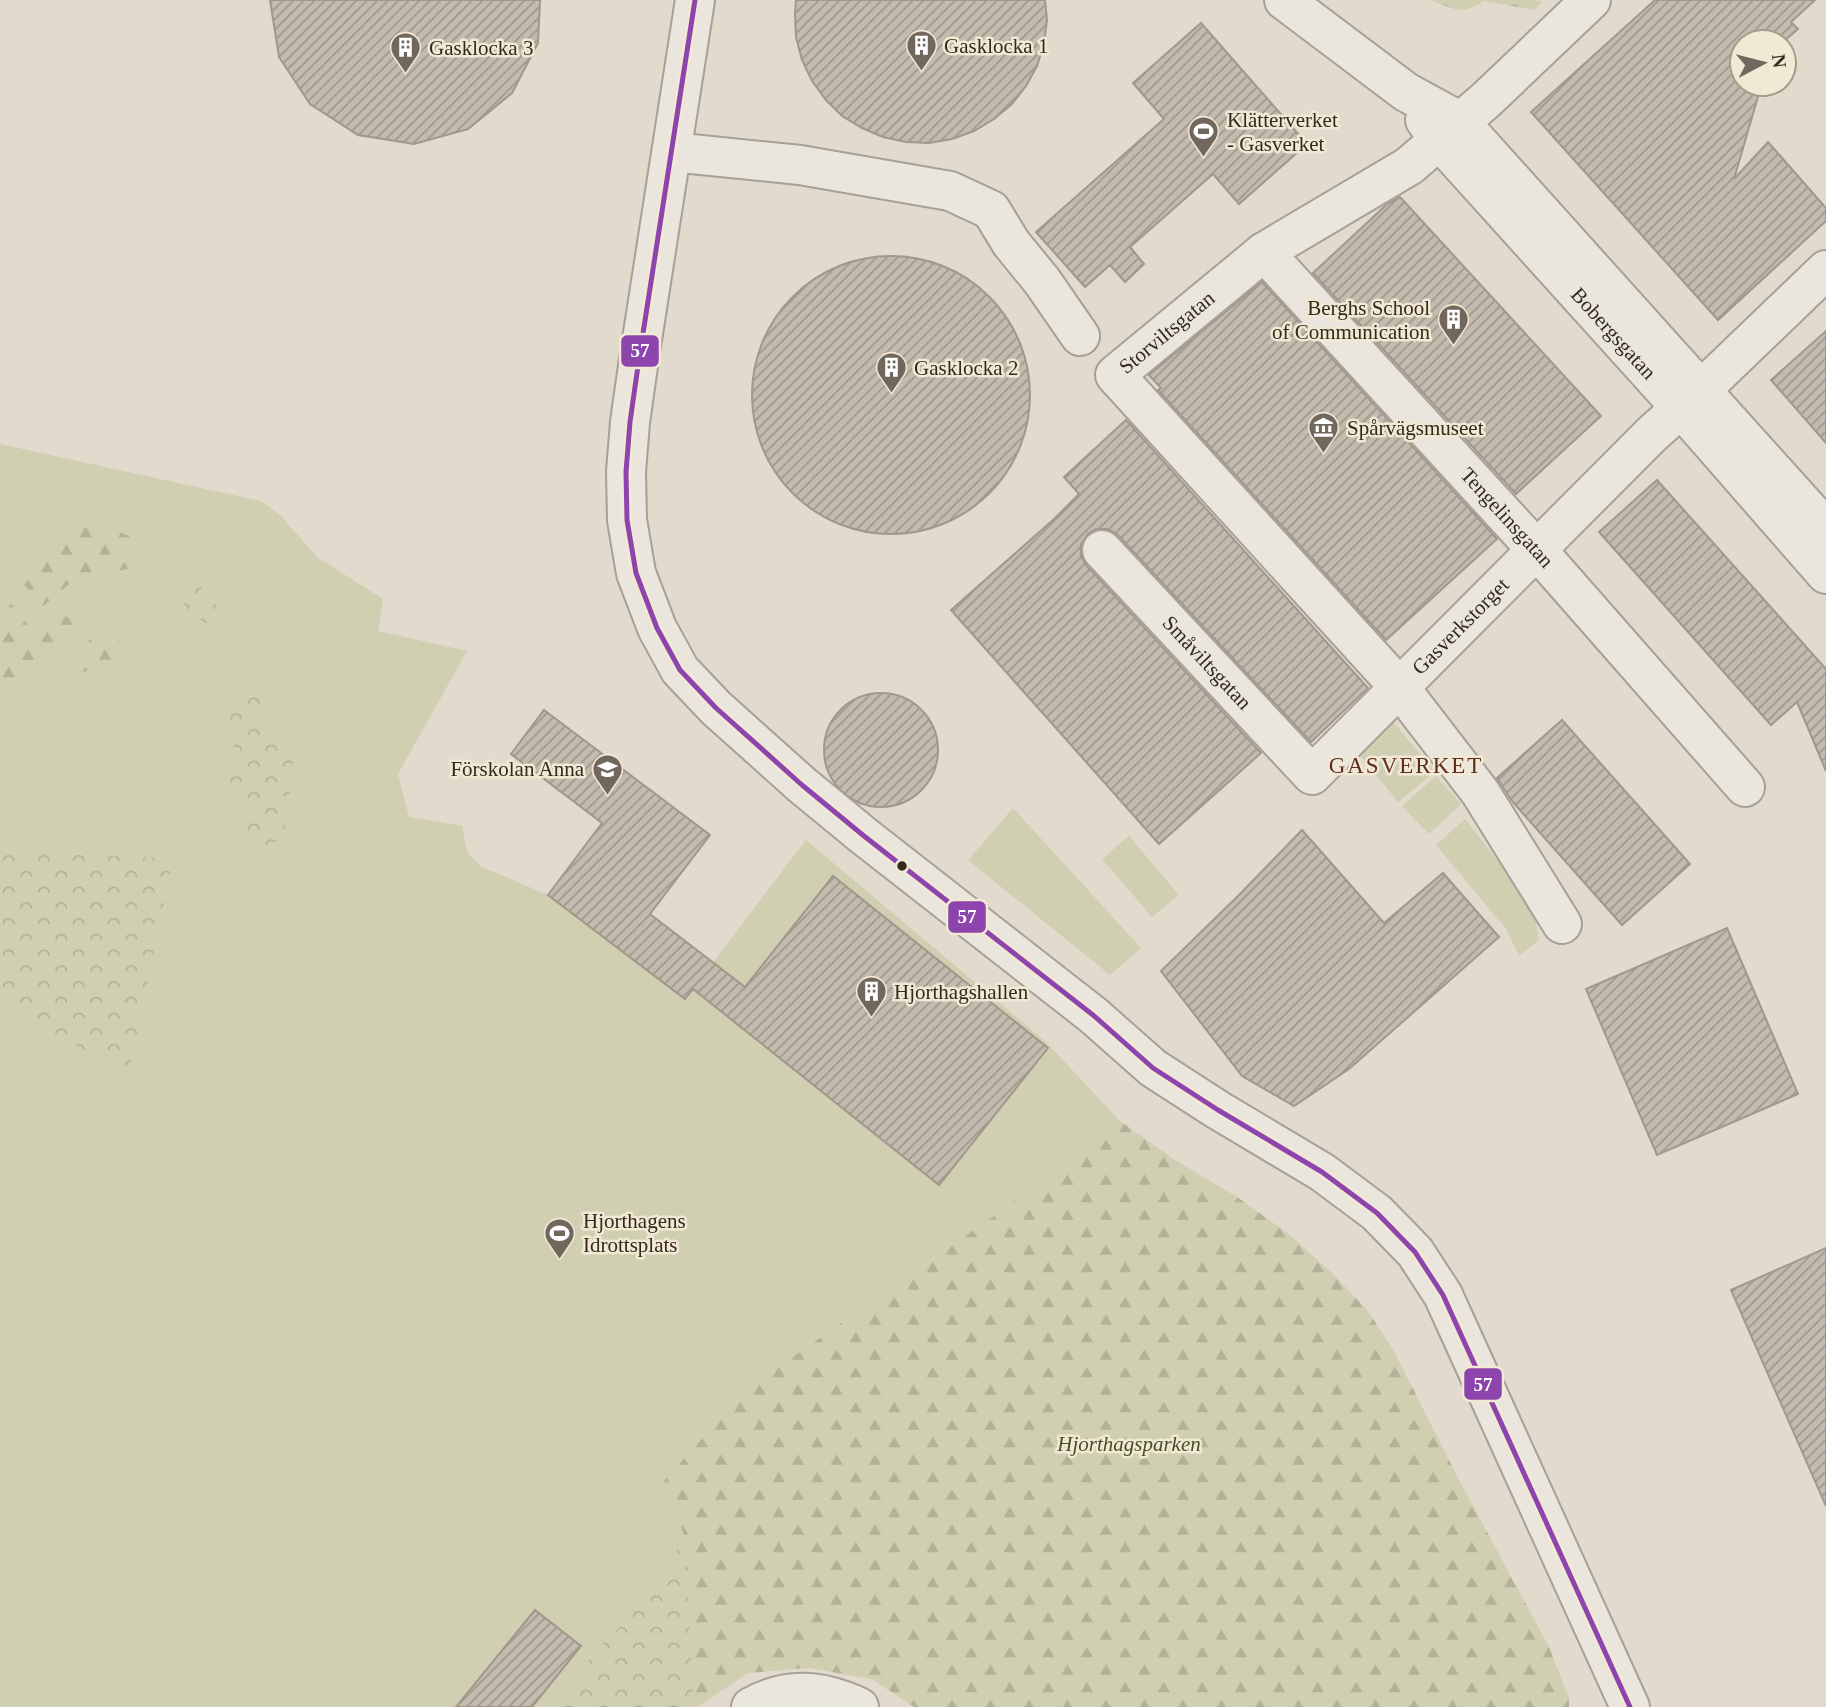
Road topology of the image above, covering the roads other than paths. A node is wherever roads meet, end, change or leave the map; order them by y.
1 (695, 0) edge
2 (1284, 0) edge
3 (1591, 0) edge
4 (1449, 131) junction
5 (672, 152) junction
6 (1264, 252) junction
7 (1826, 270) edge
8 (1080, 336) dead end
9 (1691, 399) junction
10 (1826, 529) edge
11 (1536, 549) junction
12 (1102, 550) dead end
13 (1826, 574) edge
14 (1400, 688) junction
15 (1312, 775) joint
16 (1745, 787) dead end
17 (1562, 923) dead end
18 (751, 1707) edge
19 (859, 1707) edge
20 (1630, 1707) edge

1 - 5 street
2 - 4 street, Bobergsgatan
3 - 4 street, Storviltsgatan
4 - 6 street, Storviltsgatan
4 - 9 street, Bobergsgatan
5 - 8 street
5 - 20 street
6 - 11 street, Tengelinsgatan
6 - 14 street, Storviltsgatan
7 - 9 street, Gasverkstorget
9 - 10 street, Bobergsgatan
9 - 11 street, Gasverkstorget
9 - 13 street, Bobergsgatan
11 - 14 street, Gasverkstorget
11 - 16 street, Tengelinsgatan
12 - 15 street, Småviltsgatan
14 - 15 street, Gasverkstorget
14 - 17 street
18 - 19 street

